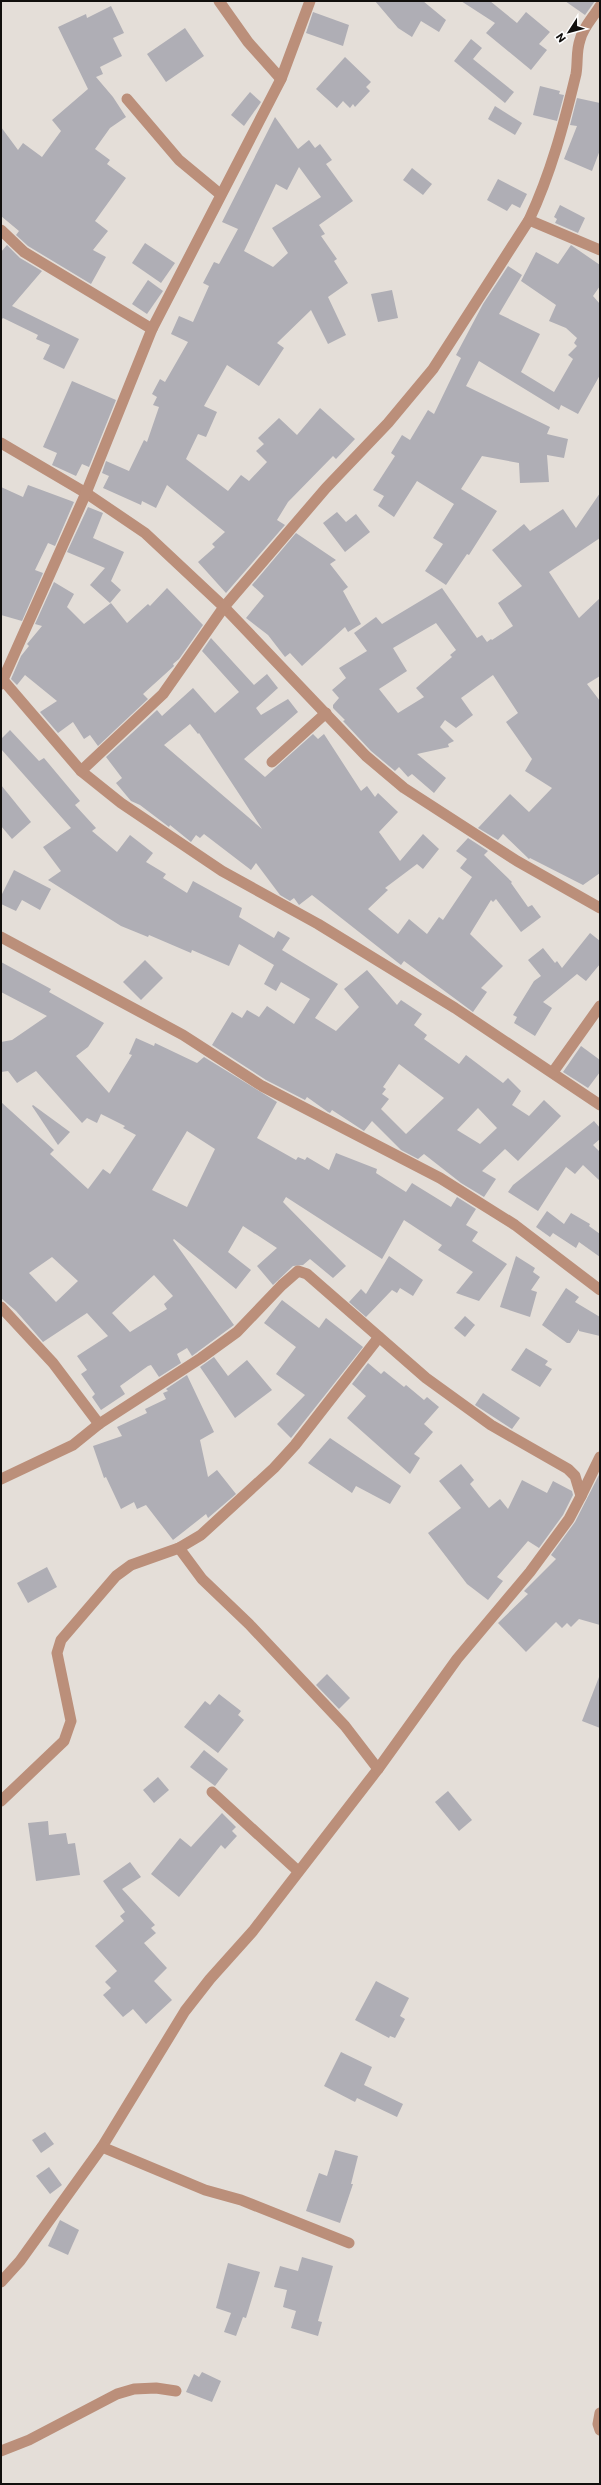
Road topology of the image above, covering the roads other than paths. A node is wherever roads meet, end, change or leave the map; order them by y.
1 (219, 1) edge
2 (310, 1) edge
3 (600, 6) edge
4 (281, 79) junction
5 (127, 99) dead end
6 (220, 194) junction
7 (529, 220) junction
8 (1, 230) edge
9 (600, 250) edge
10 (152, 329) junction
11 (1, 443) edge
12 (86, 493) junction
13 (224, 607) junction
14 (2, 682) edge
15 (326, 713) junction
16 (272, 762) dead end
17 (81, 771) junction
18 (600, 908) edge
19 (1, 937) edge
20 (600, 1006) edge
21 (553, 1072) junction
22 (600, 1105) edge
23 (600, 1290) edge
24 (1, 1307) edge
25 (378, 1337) junction
26 (99, 1424) junction
27 (600, 1457) edge
28 (1, 1479) edge
29 (581, 1496) junction
30 (179, 1548) junction
31 (378, 1769) junction
32 (212, 1792) dead end
33 (1, 1801) edge
34 (298, 1871) junction
35 (102, 2147) junction
36 (349, 2243) dead end
37 (1, 2282) edge
38 (176, 2391) dead end
39 (600, 2413) edge
40 (600, 2430) edge
41 (1, 2451) edge

1 - 4 street
2 - 4 street
3 - 7 street
4 - 6 street
5 - 6 street
6 - 10 street
7 - 9 street
7 - 13 street
8 - 10 street
10 - 12 street
11 - 12 street
12 - 13 street
12 - 14 street
13 - 15 street
13 - 17 street
14 - 17 street
15 - 16 street
15 - 18 street
17 - 21 street
19 - 23 street
20 - 21 street
21 - 22 street
24 - 26 street
25 - 26 street
25 - 29 street
25 - 30 street
26 - 28 street
27 - 29 street
29 - 31 street
30 - 31 street
30 - 33 street
31 - 34 street
32 - 34 street
34 - 35 street
35 - 36 street
35 - 37 street
38 - 41 street
39 - 40 street

